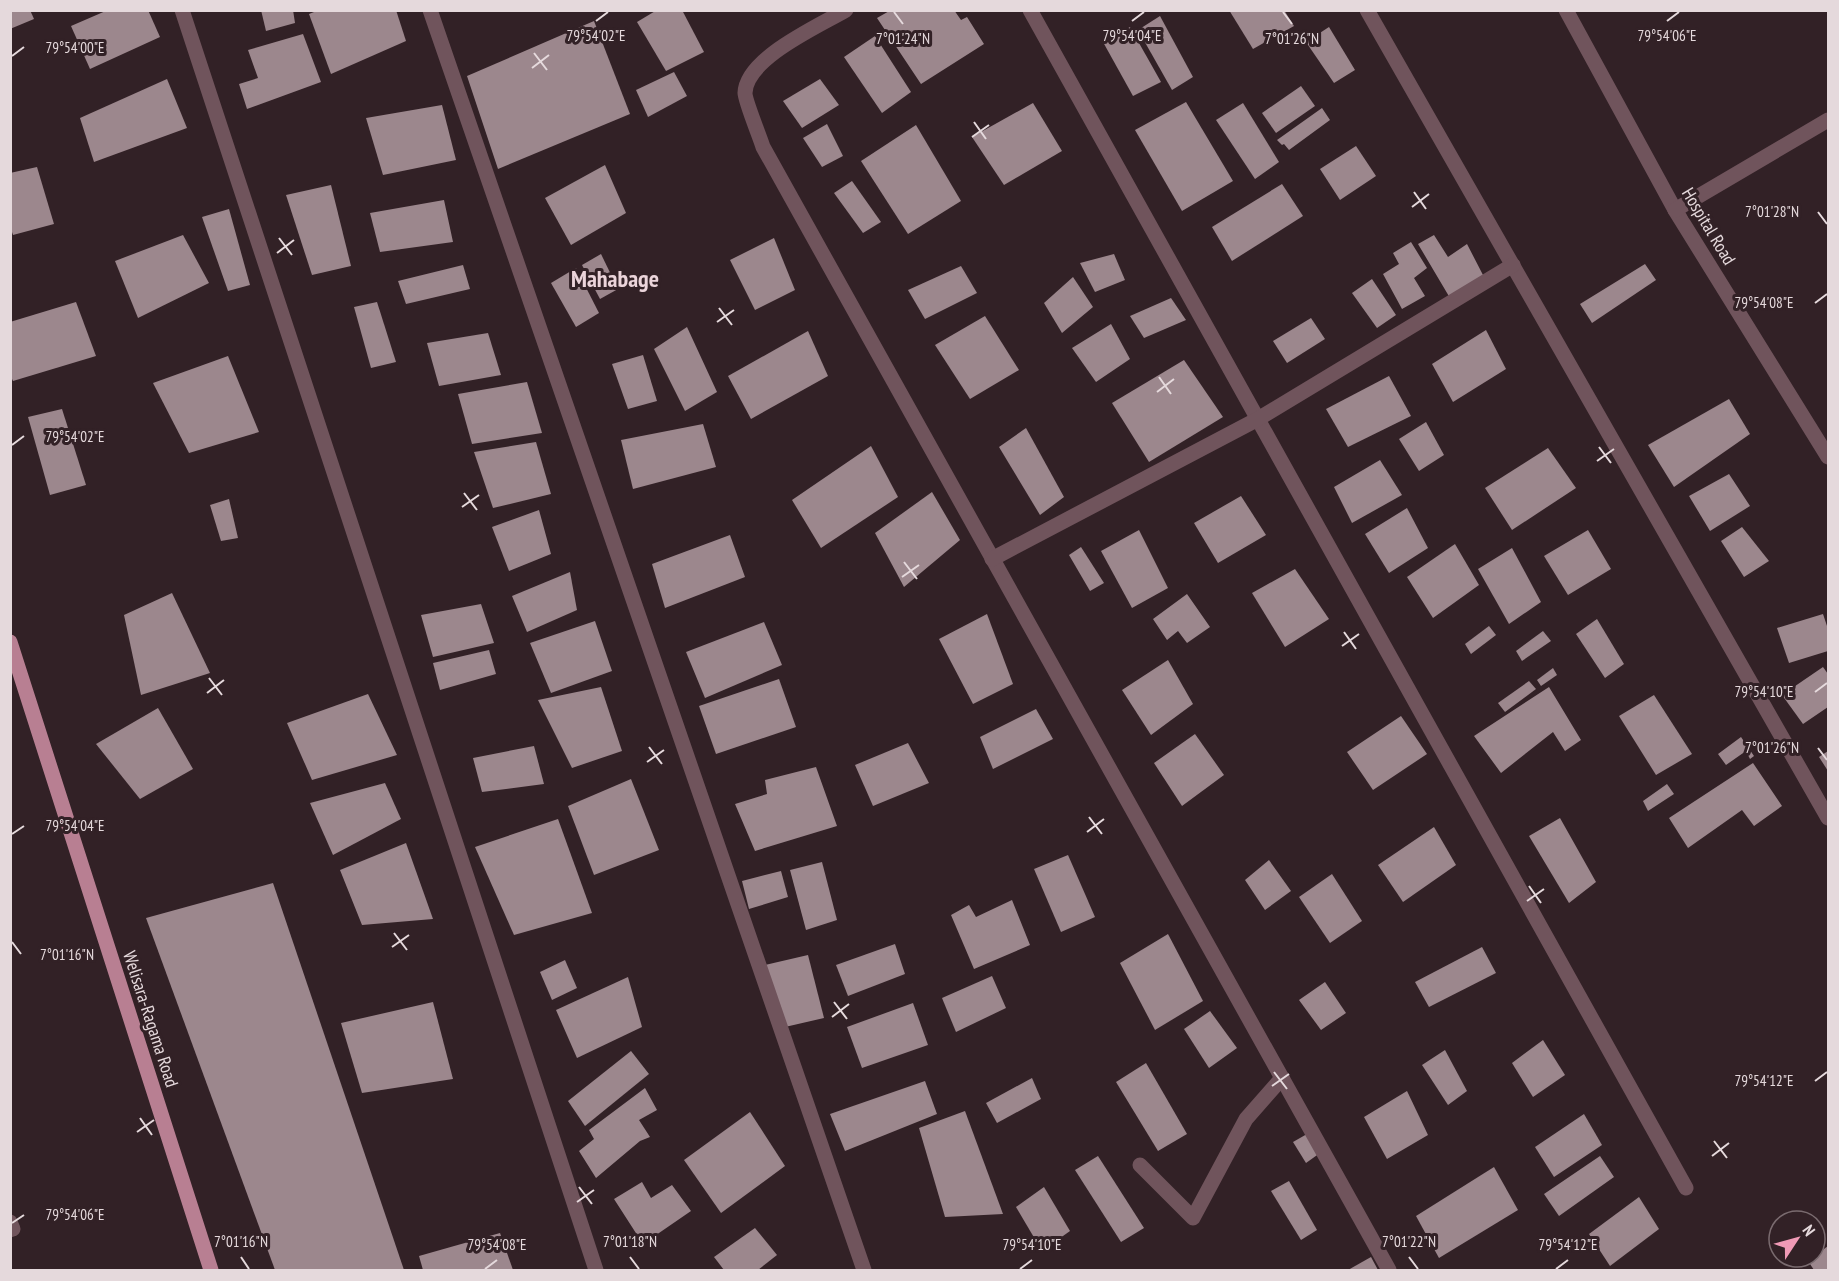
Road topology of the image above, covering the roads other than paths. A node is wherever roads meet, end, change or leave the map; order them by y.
1 (182, 10) edge
2 (430, 10) edge
3 (846, 10) edge
4 (1030, 10) edge
5 (1367, 10) edge
6 (1566, 10) edge
7 (1828, 120) edge
8 (1675, 210) junction
9 (1513, 265) junction
10 (1258, 419) junction
11 (1828, 457) edge
12 (992, 559) junction
13 (10, 642) edge
14 (1828, 818) edge
15 (1282, 1078) junction
16 (1140, 1165) dead end
17 (1686, 1188) dead end
18 (10, 1222) edge
19 (10, 1230) edge
20 (211, 1270) edge
21 (596, 1270) edge
22 (864, 1270) edge
23 (1389, 1270) edge

1 - 21 street
2 - 22 street
3 - 12 street
4 - 10 street
5 - 9 street
6 - 8 street, Hospital Road
7 - 8 street
8 - 11 street, Hospital Road
9 - 10 street
9 - 14 street
10 - 12 street
10 - 17 street
12 - 15 street
13 - 20 main road, Welisara-Ragama Road
15 - 16 street
15 - 23 street
18 - 19 street

